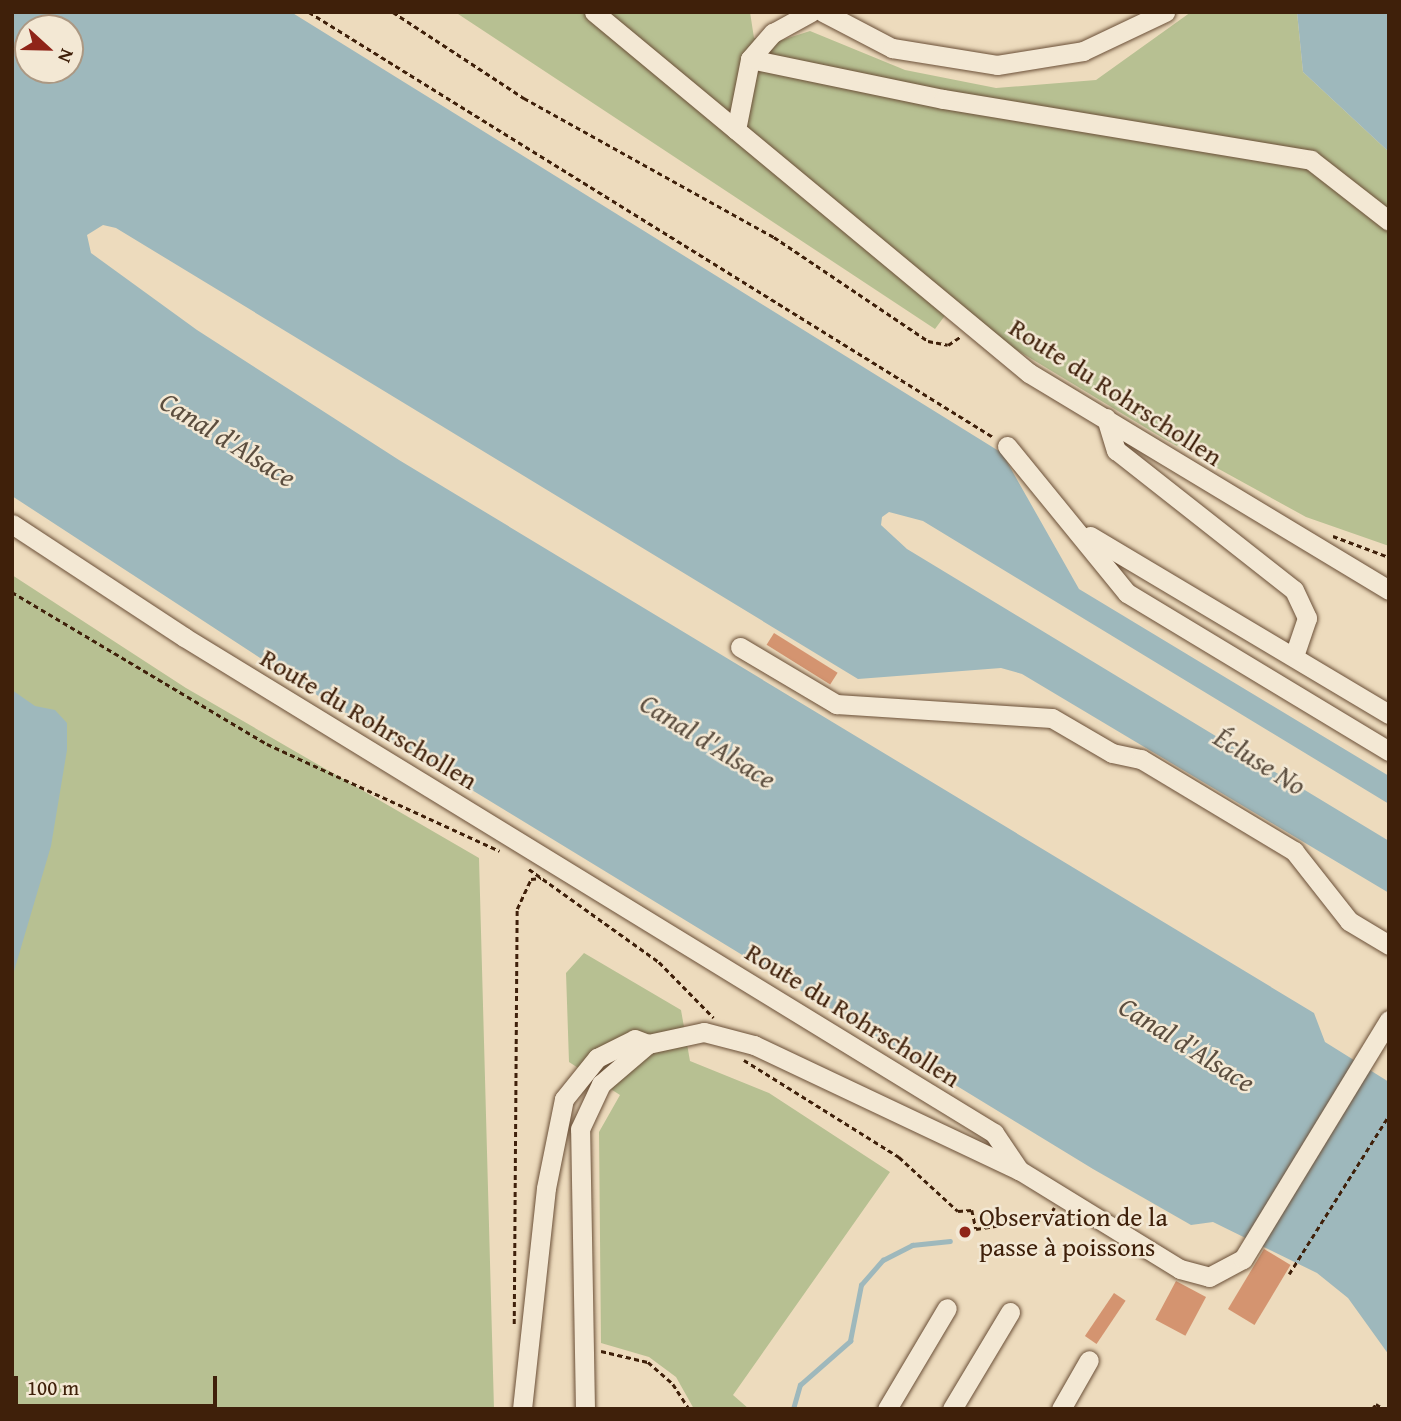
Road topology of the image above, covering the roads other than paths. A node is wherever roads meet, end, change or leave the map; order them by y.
1 (594, 12) edge
2 (811, 12) edge
3 (823, 12) edge
4 (1165, 12) edge
5 (750, 59) junction
6 (736, 130) junction
7 (1389, 221) edge
8 (1106, 418) junction
9 (1007, 446) road end
10 (12, 524) edge
11 (1077, 528) junction
12 (1389, 590) edge
13 (740, 647) dead end
14 (1294, 656) junction
15 (1389, 715) edge
16 (1389, 751) edge
17 (1389, 945) edge
18 (1389, 1020) edge
19 (648, 1044) junction
20 (557, 1124) junction
21 (580, 1129) junction
22 (1018, 1170) junction
23 (947, 1308) dead end
24 (1010, 1312) dead end
25 (1089, 1360) dead end
26 (892, 1407) edge
27 (522, 1409) edge
28 (585, 1409) edge
29 (952, 1409) edge
30 (1060, 1409) edge

1 - 6 street, Route du Rohrschollen
2 - 5 street
3 - 4 street
5 - 6 street
5 - 7 street
6 - 8 street, Route du Rohrschollen
8 - 12 street, Route du Rohrschollen
8 - 14 street
9 - 11 street
10 - 22 street, Route du Rohrschollen
11 - 14 street
11 - 16 street
13 - 17 street
14 - 15 street
18 - 22 street, Route du Rohrschollen
19 - 20 street
19 - 21 street
19 - 22 street
20 - 21 street
20 - 27 street
21 - 28 street
23 - 26 street
24 - 29 street
25 - 30 street

